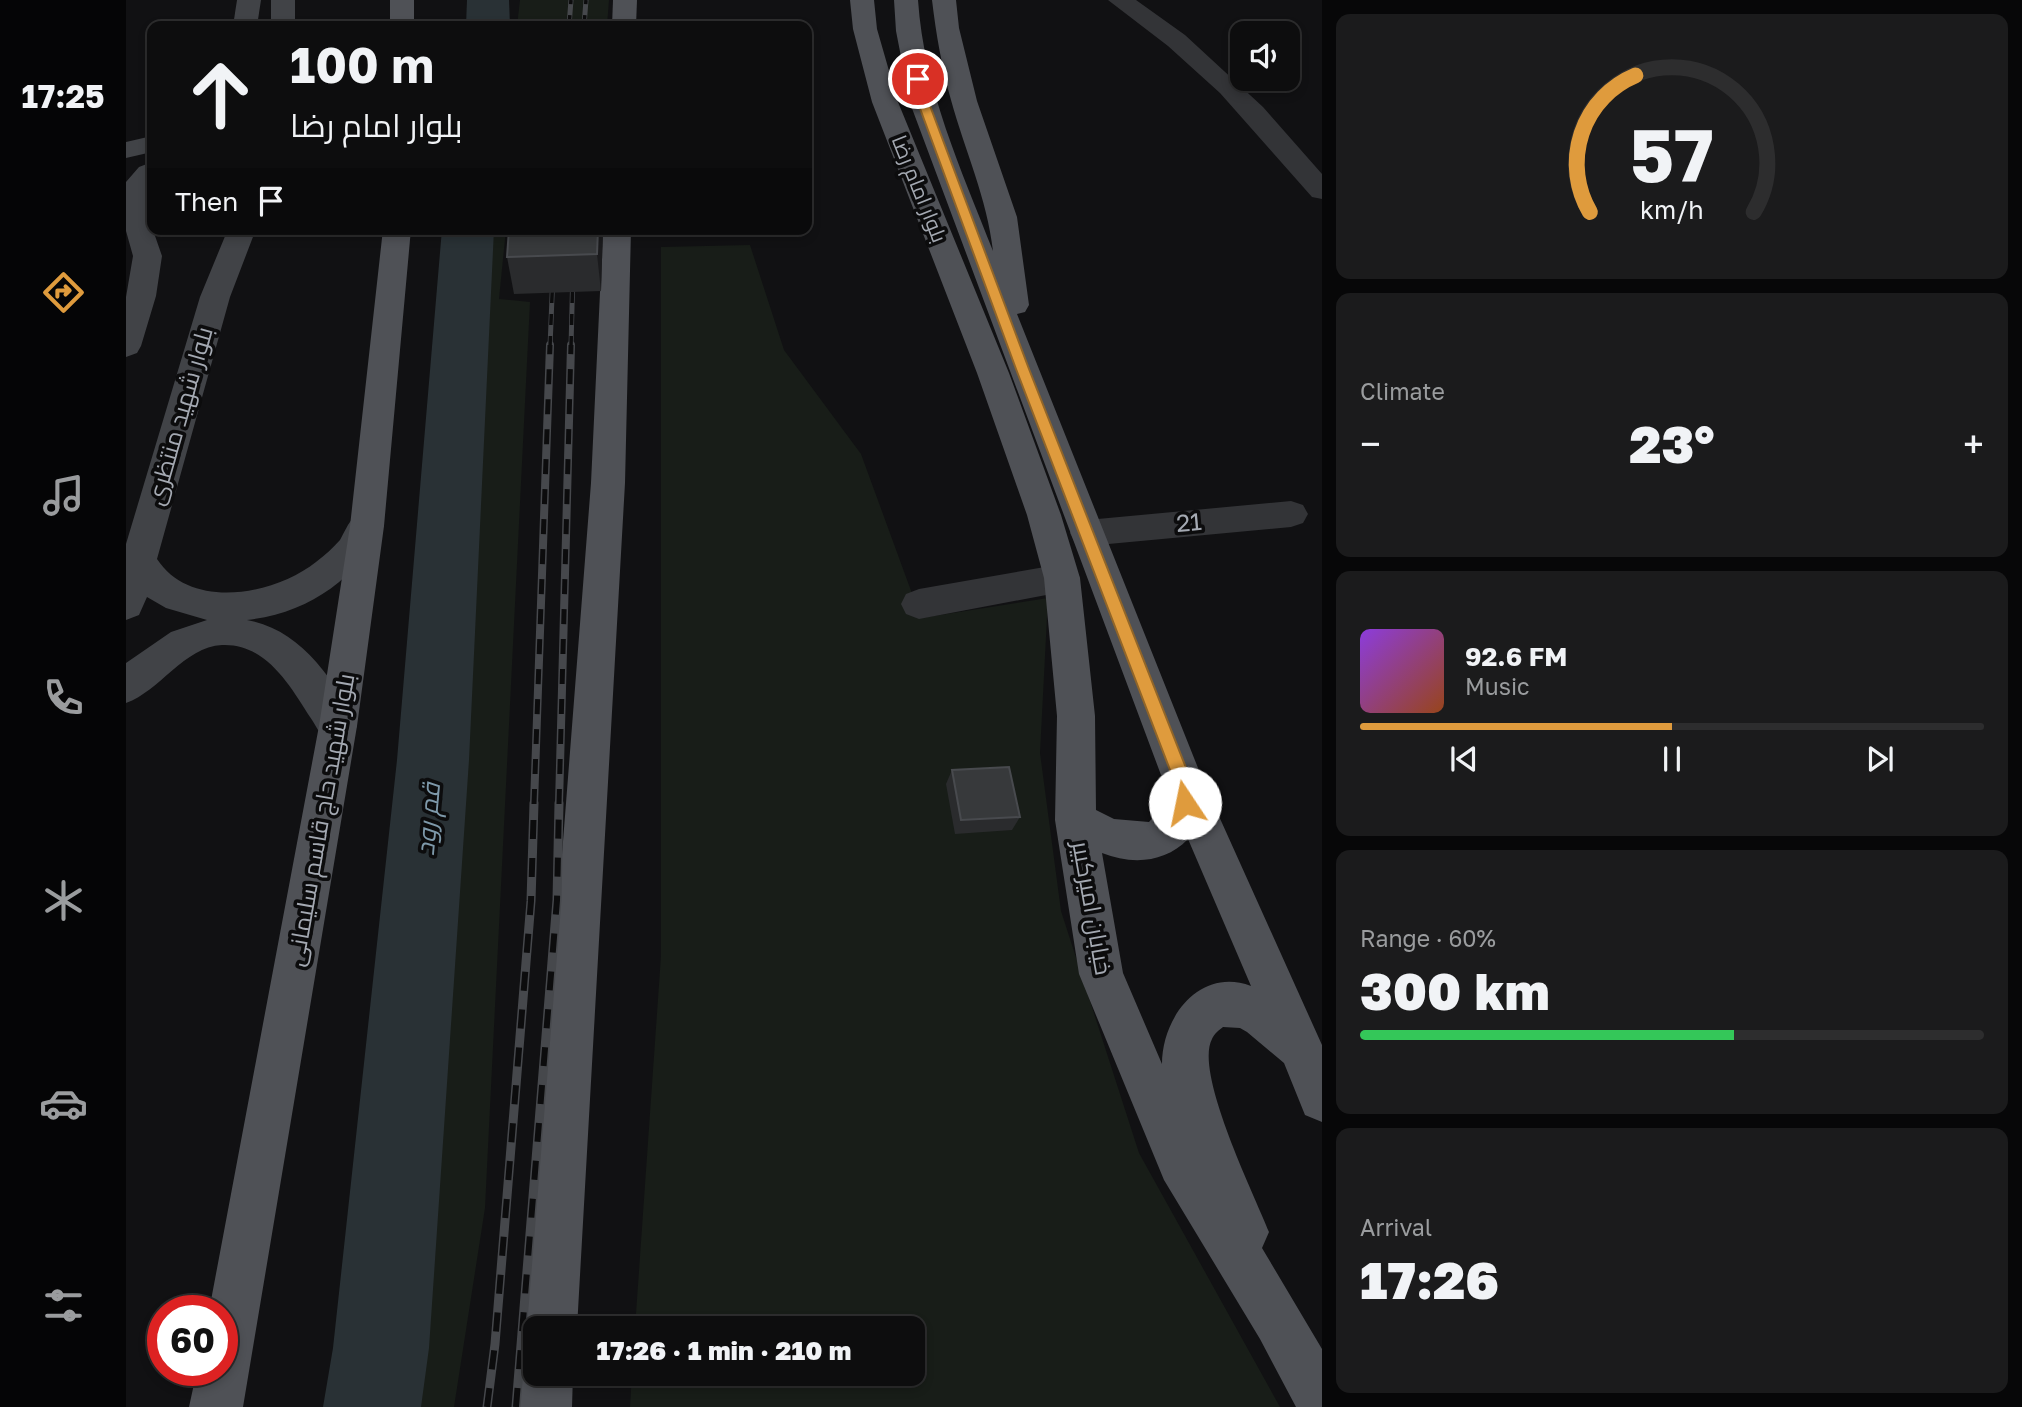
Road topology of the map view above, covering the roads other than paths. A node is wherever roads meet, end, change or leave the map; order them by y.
1 (249, 0) edge
2 (283, 0) edge
3 (402, 0) edge
4 (625, 0) edge
5 (852, 0) edge
6 (862, 0) edge
7 (906, 0) edge
8 (944, 0) edge
9 (1121, 0) edge
10 (246, 21) edge
11 (283, 21) edge
12 (402, 21) edge
13 (624, 21) edge
14 (865, 29) junction
15 (147, 145) edge
16 (126, 151) edge
17 (147, 153) edge
18 (147, 175) edge
19 (1322, 191) edge
20 (129, 214) edge
21 (240, 235) edge
22 (396, 235) edge
23 (617, 235) edge
24 (126, 346) edge
25 (1008, 371) junction
26 (1291, 514) dead end
27 (367, 526) junction
28 (1087, 533) junction
29 (138, 559) junction
30 (1062, 578) junction
31 (919, 604) dead end
32 (126, 605) edge
33 (126, 687) edge
34 (338, 726) junction
35 (1184, 783) junction
36 (1076, 820) junction
37 (1314, 1077) edge
38 (552, 1316) edge
39 (1278, 1321) junction
40 (546, 1386) edge
41 (1322, 1402) edge
42 (216, 1407) edge
43 (545, 1407) edge

1 - 10 main road
2 - 11 main road
3 - 12 main road
4 - 13 main road
5 - 14 main road
6 - 14 main road, بلوار امام رضا
7 - 25 main road, بلوار امام رضا
8 - 25 main road
9 - 19 street
14 - 25 main road, بلوار امام رضا
15 - 16 main road
16 - 17 main road
18 - 20 main road
20 - 24 main road
21 - 29 main road, بلوار شهید منتظری
22 - 27 main road, بلوار شهید حاج قاسم سلیمانی
23 - 38 main road
25 - 28 main road
25 - 30 main road, خیابان امیرکبیر
26 - 28 street, 21
27 - 29 main road
27 - 34 main road, بلوار شهید حاج قاسم سلیمانی
28 - 35 main road
29 - 32 main road, بلوار شهید منتظری
30 - 31 street
30 - 36 main road, خیابان امیرکبیر
33 - 34 main road
34 - 42 main road, بلوار شهید حاج قاسم سلیمانی
35 - 36 main road
35 - 37 main road
36 - 39 main road, خیابان امیرکبیر
37 - 39 main road
39 - 41 main road, خیابان امیرکبیر
40 - 43 main road

